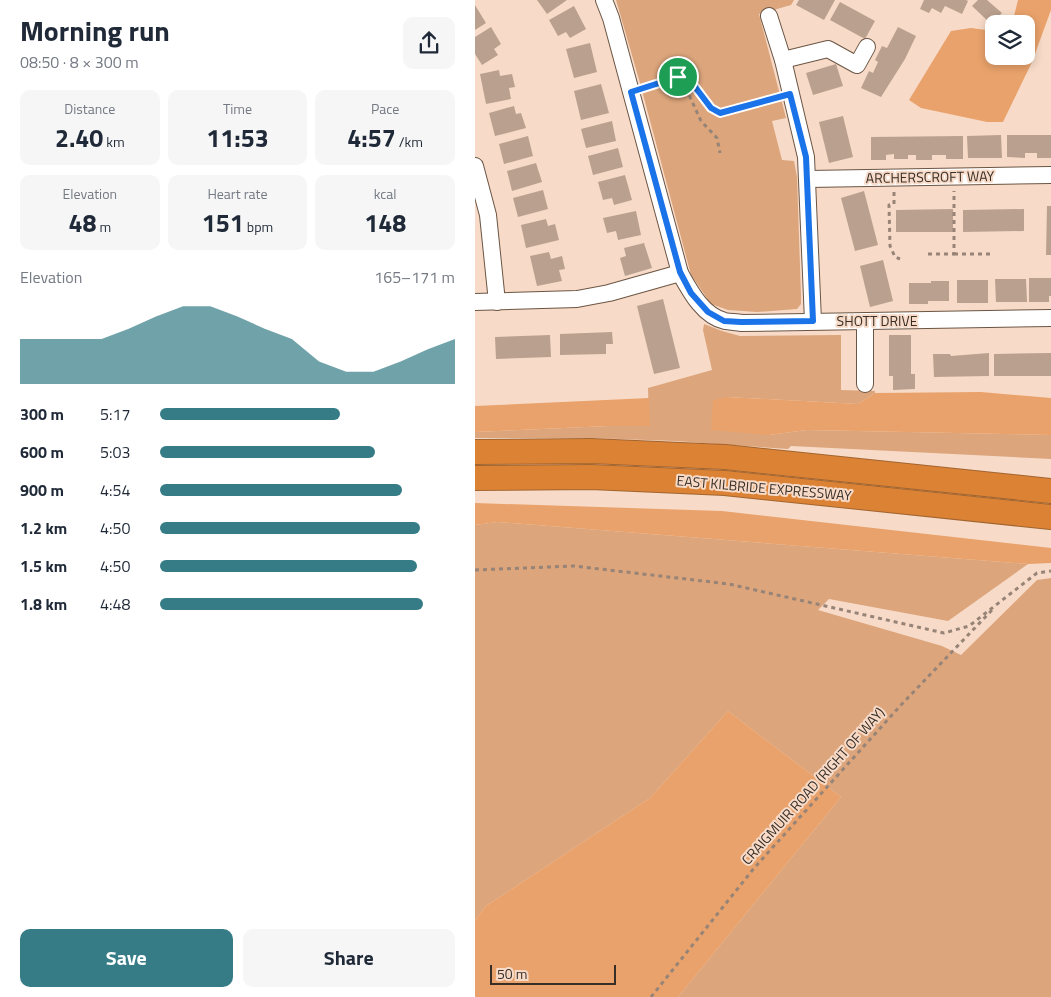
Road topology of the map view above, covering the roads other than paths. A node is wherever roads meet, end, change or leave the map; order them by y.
1 (604, 0) edge
2 (769, 16) dead end
3 (867, 47) dead end
4 (783, 60) junction
5 (475, 166) edge
6 (1051, 176) edge
7 (808, 178) junction
8 (680, 272) junction
9 (475, 302) edge
10 (497, 302) junction
11 (1051, 318) edge
12 (813, 321) junction
13 (865, 321) junction
14 (865, 384) dead end
15 (475, 452) edge
16 (802, 464) junction
17 (1051, 475) edge
18 (475, 478) edge
19 (1051, 490) edge
20 (933, 504) junction
21 (1051, 517) edge
22 (1051, 531) edge

1 - 8 street, SHOTT DRIVE
2 - 4 street
3 - 4 street
4 - 7 street
5 - 10 street
6 - 7 street, ARCHERSCROFT WAY
7 - 12 street
8 - 10 street
8 - 12 street, SHOTT DRIVE
9 - 10 street
11 - 13 street, SHOTT DRIVE
12 - 13 street, SHOTT DRIVE
13 - 14 street
15 - 16 highway, EAST KILBRIDE EXPRESSWAY
16 - 17 highway
16 - 19 highway, EAST KILBRIDE EXPRESSWAY
18 - 20 highway, EAST KILBRIDE EXPRESSWAY
20 - 21 highway, EAST KILBRIDE EXPRESSWAY
20 - 22 highway

